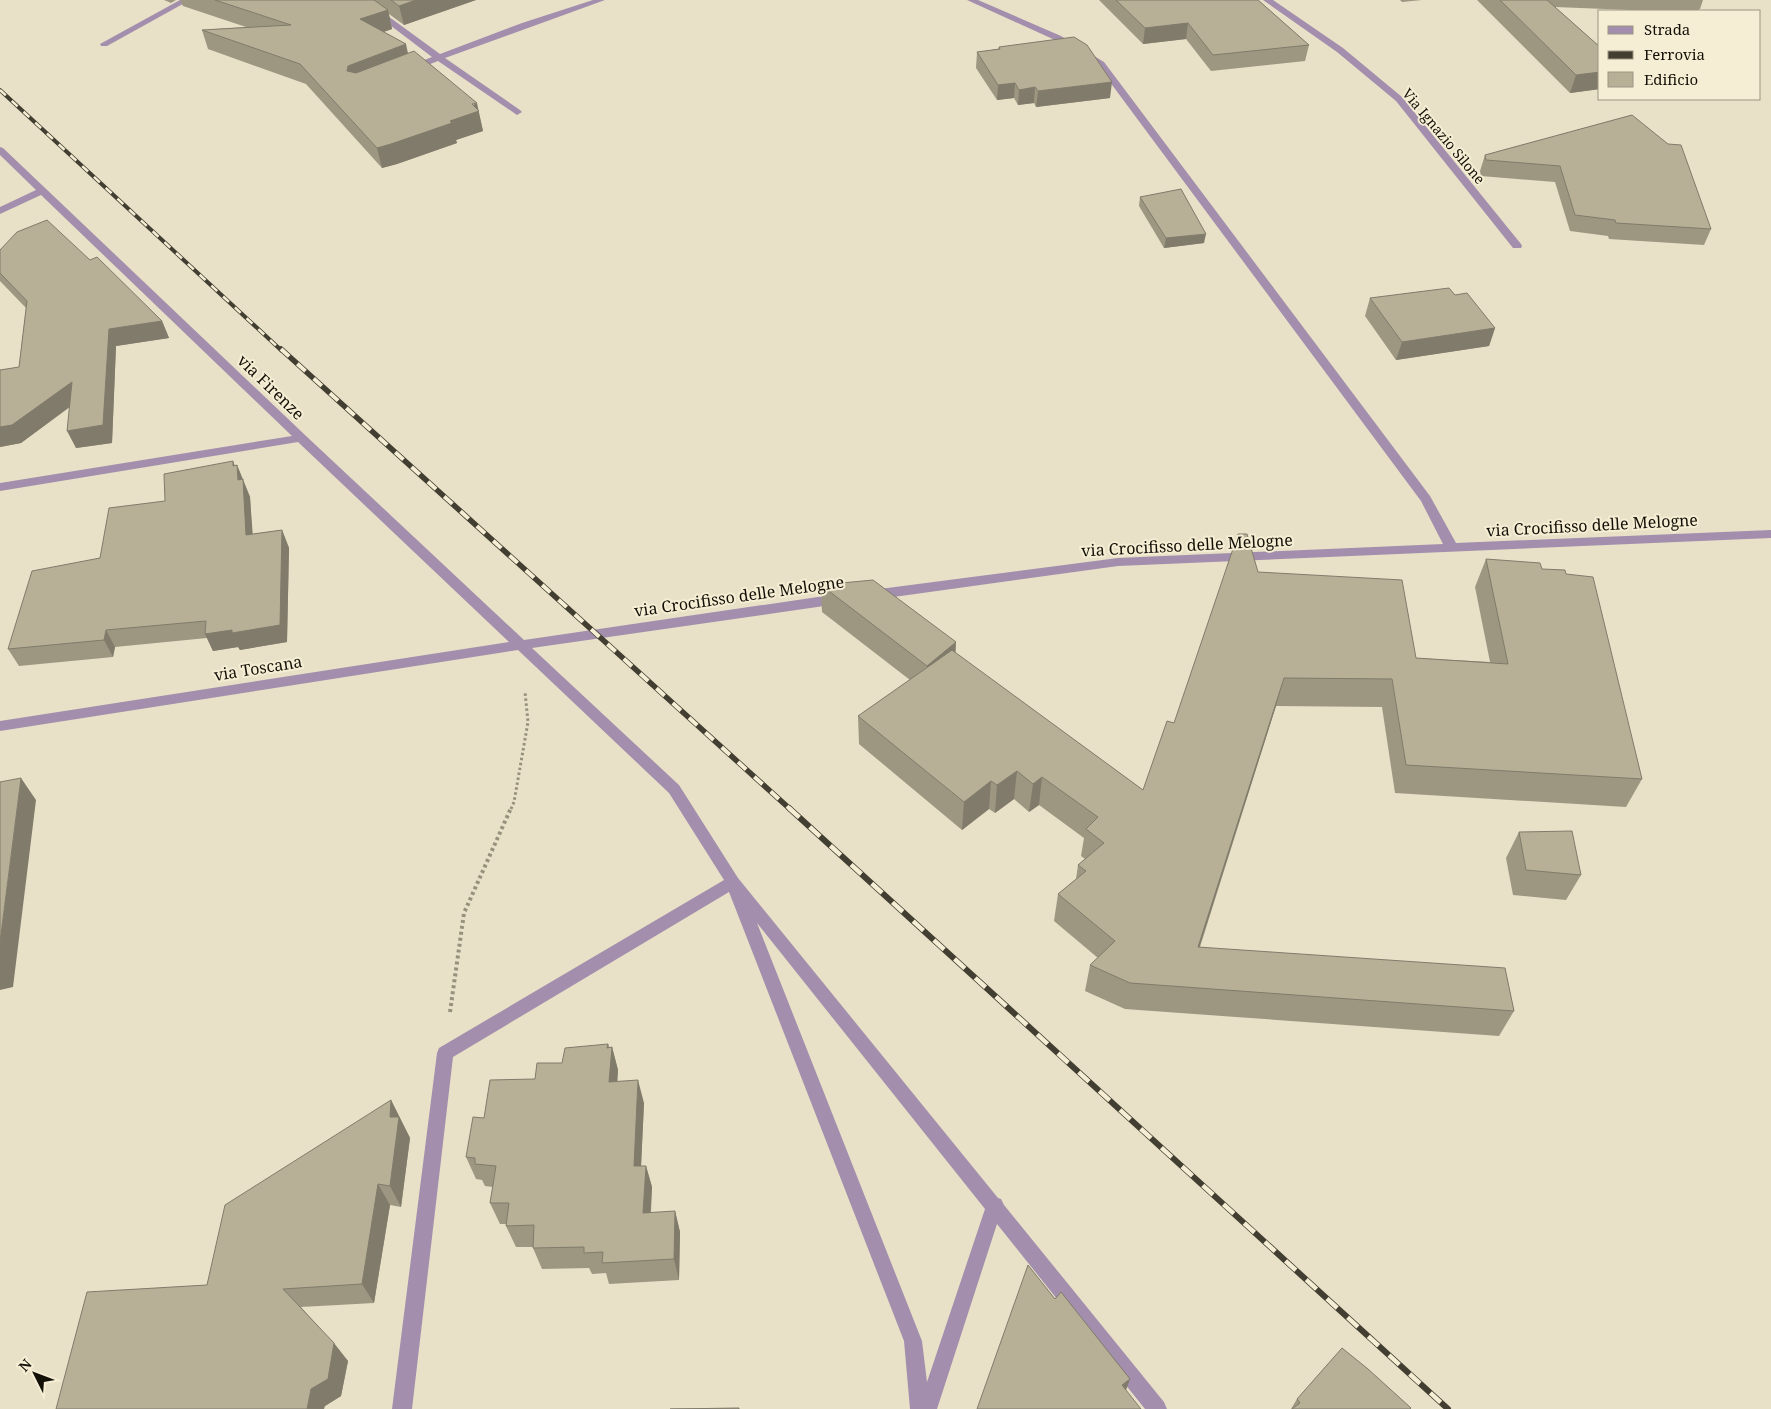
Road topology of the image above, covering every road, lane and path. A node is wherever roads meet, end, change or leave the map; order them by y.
1 (186, 0) edge
2 (361, 0) edge
3 (602, 0) edge
4 (971, 0) edge
5 (1267, 0) edge
6 (104, 44) dead end
7 (439, 58) junction
8 (402, 71) edge
9 (517, 112) dead end
10 (0, 150) edge
11 (42, 191) junction
12 (0, 211) edge
13 (1517, 246) dead end
14 (301, 438) junction
15 (0, 487) edge
16 (1771, 534) edge
17 (1452, 548) junction
18 (521, 645) junction
19 (0, 726) edge
20 (733, 882) junction
21 (445, 1053) junction
22 (994, 1205) junction
23 (402, 1409) edge
24 (920, 1409) edge
25 (927, 1409) edge
26 (1156, 1409) edge

1 - 6 street
2 - 7 street
3 - 7 street
4 - 17 street
5 - 13 street, Via Ignazio Silone
7 - 8 street
7 - 9 street
10 - 11 street, via Firenze
11 - 12 street
11 - 14 street, via Firenze
14 - 15 street
14 - 18 street, via Firenze
16 - 17 street, via Crocifisso delle Melogne
17 - 18 street, via Crocifisso delle Melogne
18 - 19 street, via Toscana
18 - 20 street, via Firenze
18 - 21 path
20 - 21 street
20 - 22 street
20 - 24 street
21 - 23 street
22 - 25 street
22 - 26 street

